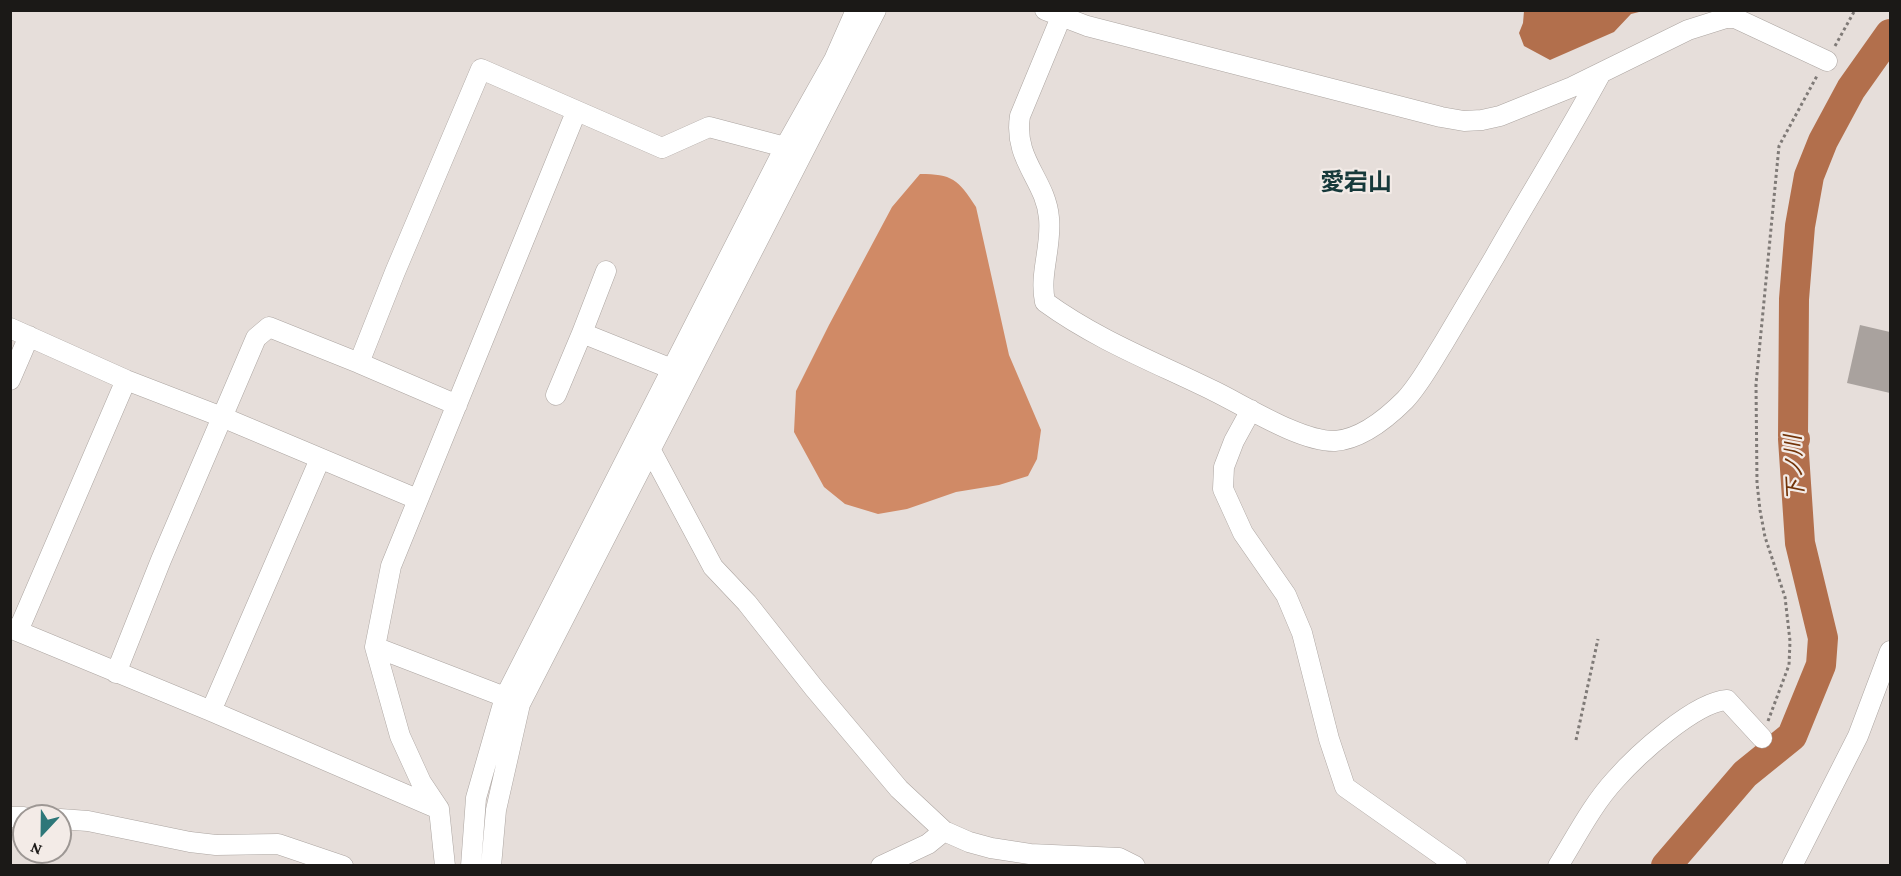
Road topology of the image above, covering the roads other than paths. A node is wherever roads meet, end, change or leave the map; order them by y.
1 (856, 10) edge
2 (876, 10) edge
3 (1053, 14) edge
4 (1827, 61) road end
5 (1601, 73) junction
6 (576, 112) junction
7 (785, 147) junction
8 (606, 271) dead end
9 (20, 332) edge
10 (582, 333) junction
11 (359, 363) junction
12 (672, 369) junction
13 (10, 380) edge
14 (126, 380) junction
15 (556, 395) dead end
16 (457, 405) junction
17 (1251, 410) junction
18 (222, 417) junction
19 (644, 444) junction
20 (321, 459) junction
21 (417, 499) junction
22 (14, 630) edge
23 (375, 647) junction
24 (1890, 651) edge
25 (116, 673) junction
26 (505, 697) junction
27 (211, 711) junction
28 (1762, 738) road end
29 (439, 809) junction
30 (72, 820) edge
31 (944, 831) junction
32 (343, 866) edge
33 (445, 866) edge
34 (471, 866) edge
35 (492, 866) edge
36 (881, 866) edge
37 (1135, 866) edge
38 (1457, 866) edge
39 (1558, 866) edge
40 (1792, 866) edge

1 - 7 street
2 - 19 street
3 - 5 street
3 - 17 street
4 - 5 street
5 - 17 street
6 - 7 street
6 - 11 street
6 - 16 street
7 - 12 street
8 - 10 street
9 - 13 street
9 - 14 street
10 - 12 street
10 - 15 street
11 - 16 street
11 - 18 street
12 - 19 street
14 - 18 street
14 - 22 street
16 - 21 street
17 - 38 street
18 - 20 street
18 - 25 street
19 - 26 street
19 - 31 street
19 - 35 street
20 - 21 street
20 - 27 street
21 - 23 street
22 - 25 street
23 - 26 street
23 - 29 street
24 - 40 street
25 - 27 street
26 - 34 street
27 - 29 street
28 - 39 street
29 - 33 street
30 - 32 street
31 - 36 street
31 - 37 street

